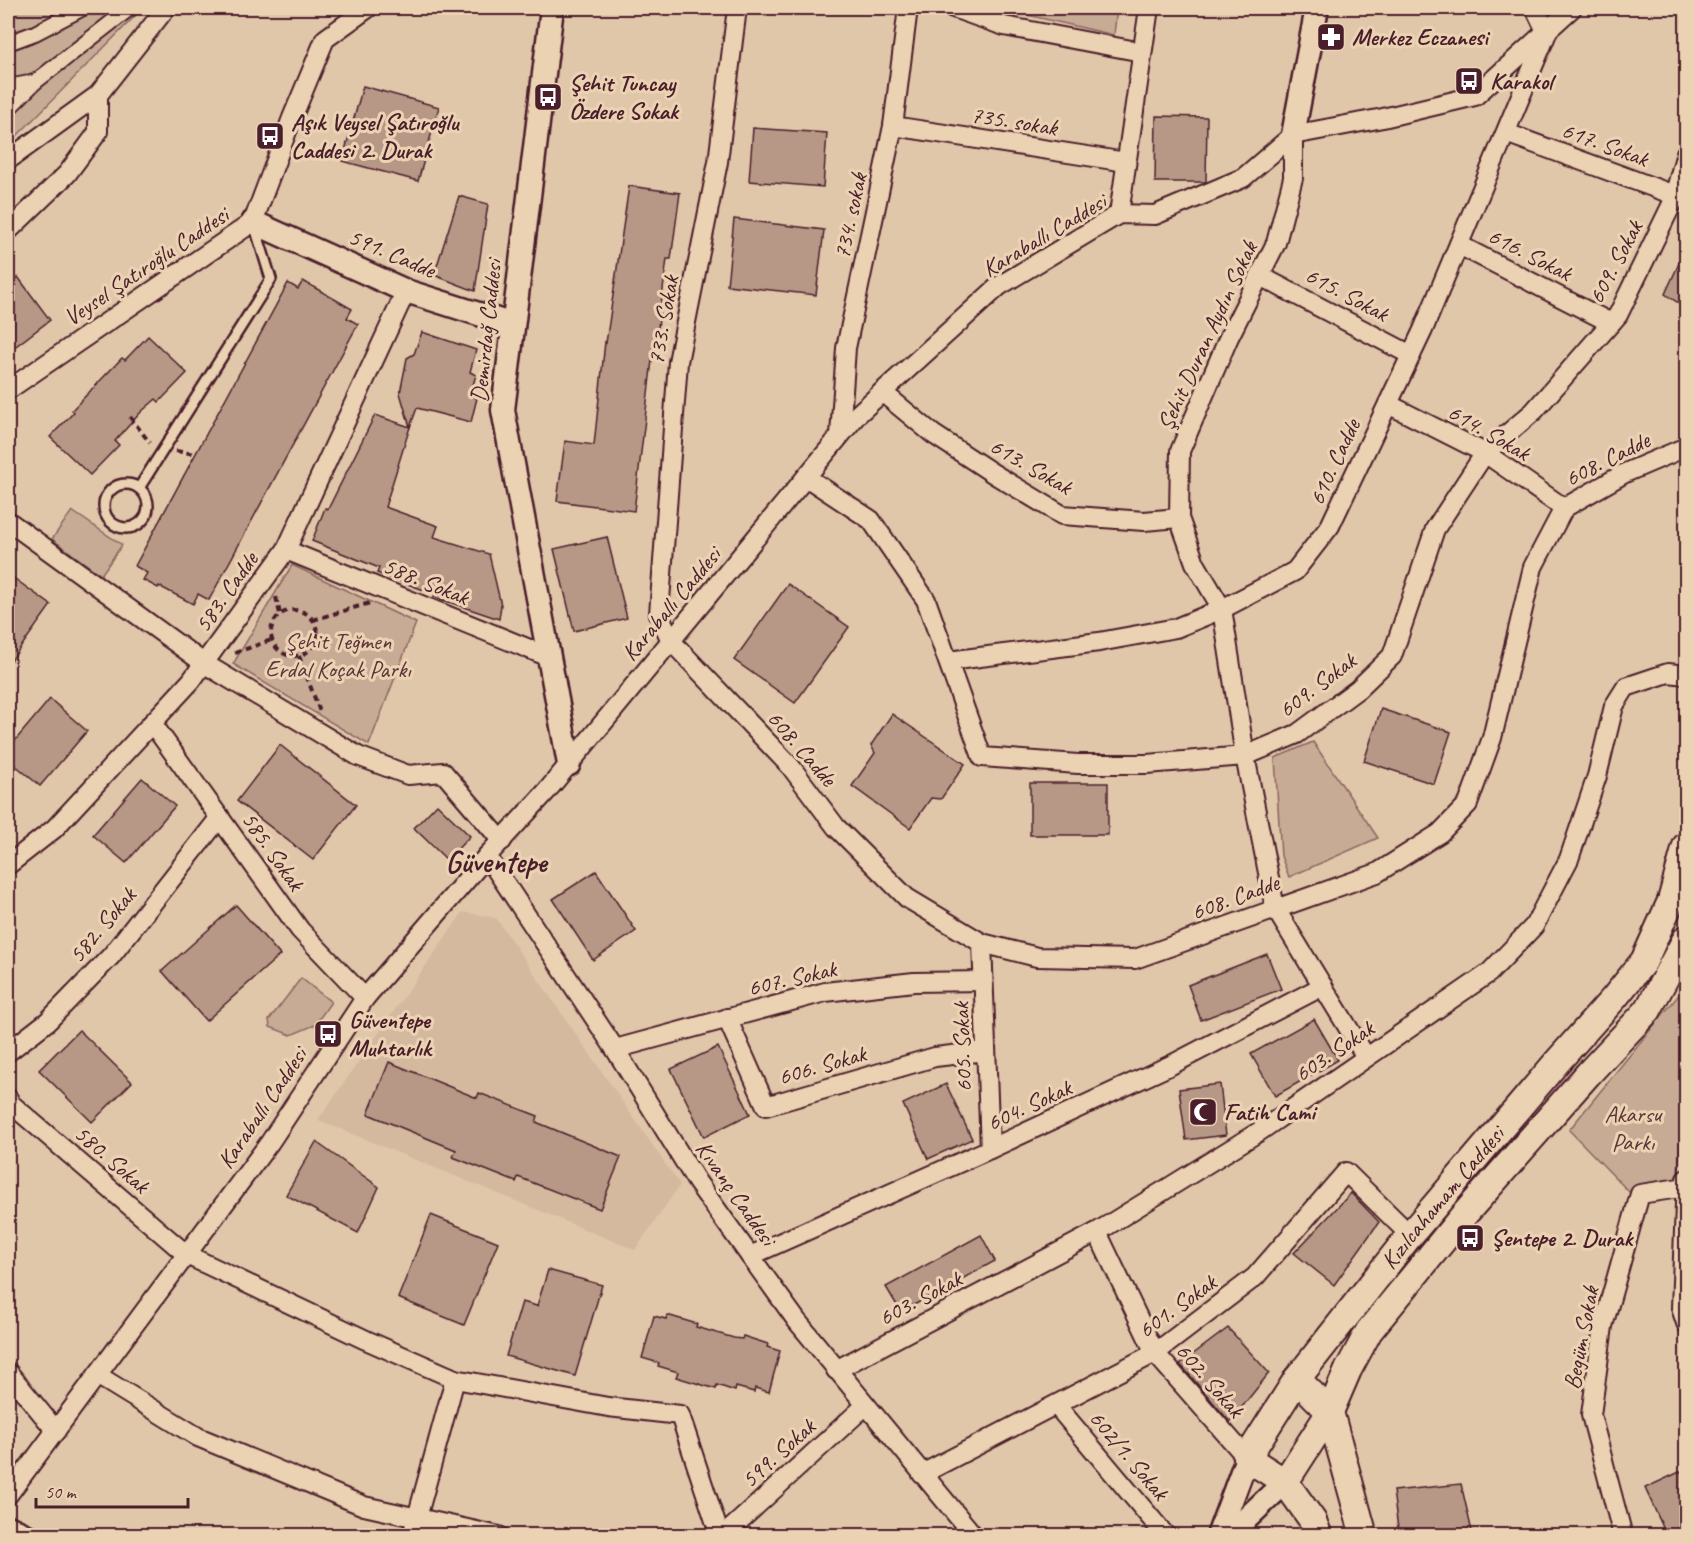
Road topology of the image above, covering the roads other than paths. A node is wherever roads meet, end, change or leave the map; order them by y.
1 (83, 8) edge
2 (130, 8) edge
3 (166, 8) edge
4 (368, 8) edge
5 (552, 8) edge
6 (737, 8) edge
7 (908, 8) edge
8 (953, 8) edge
9 (1149, 8) edge
10 (1317, 8) edge
11 (1535, 8) edge
12 (1572, 8) edge
13 (349, 13) edge
14 (1547, 33) junction
15 (8, 43) edge
16 (1142, 52) junction
17 (35, 82) junction
18 (8, 87) edge
19 (98, 94) junction
20 (8, 109) edge
21 (894, 126) junction
22 (1506, 133) junction
23 (1293, 135) junction
24 (1686, 153) edge
25 (8, 160) edge
26 (1126, 162) junction
27 (1681, 197) edge
28 (1119, 214) junction
29 (253, 222) junction
30 (8, 231) edge
31 (1459, 245) junction
32 (1260, 276) junction
33 (406, 291) junction
34 (1611, 323) junction
35 (513, 325) junction
36 (1411, 355) junction
37 (8, 390) edge
38 (882, 392) junction
39 (1388, 404) junction
40 (840, 435) junction
41 (1686, 447) edge
42 (1485, 453) junction
43 (806, 477) junction
44 (139, 488) junction
45 (1564, 508) junction
46 (1179, 518) junction
47 (8, 521) edge
48 (286, 550) junction
49 (1222, 609) junction
50 (671, 641) junction
51 (549, 657) junction
52 (948, 661) junction
53 (205, 664) junction
54 (1686, 675) edge
55 (152, 723) junction
56 (1245, 756) junction
57 (569, 765) junction
58 (220, 817) junction
59 (502, 841) junction
60 (1686, 846) edge
61 (488, 856) junction
62 (8, 865) edge
63 (1275, 908) junction
64 (1686, 939) edge
65 (982, 943) junction
66 (983, 981) junction
67 (1323, 986) junction
68 (365, 998) junction
69 (727, 1018) junction
70 (615, 1049) junction
71 (986, 1051) junction
72 (8, 1052) edge
73 (1366, 1057) junction
74 (8, 1098) edge
75 (990, 1149) junction
76 (1686, 1179) edge
77 (1686, 1187) edge
78 (1097, 1232) junction
79 (1410, 1235) junction
80 (187, 1255) junction
81 (750, 1256) junction
82 (1686, 1323) edge
83 (1155, 1353) junction
84 (837, 1370) junction
85 (8, 1372) edge
86 (97, 1376) junction
87 (455, 1379) junction
88 (1298, 1379) junction
89 (866, 1405) junction
90 (1056, 1405) junction
91 (1330, 1412) junction
92 (56, 1431) junction
93 (1247, 1458) junction
94 (922, 1474) junction
95 (1285, 1482) junction
96 (8, 1495) edge
97 (417, 1517) junction
98 (8, 1527) edge
99 (27, 1536) edge
100 (412, 1536) edge
101 (499, 1536) edge
102 (721, 1536) edge
103 (974, 1536) edge
104 (1166, 1536) edge
105 (1218, 1536) edge
106 (1228, 1536) edge
107 (1319, 1536) edge
108 (1364, 1536) edge
109 (1623, 1536) edge

1 - 15 street
2 - 17 street
3 - 19 street
4 - 13 street, Veysel Şatıroğlu Caddesi
5 - 35 street, Demirdağ Caddesi
6 - 50 street, 733. Sokak
7 - 21 street, 734. sokak
8 - 16 street
9 - 16 street
10 - 23 street
11 - 14 street
12 - 14 street, Karaballı Caddesi
13 - 29 street, Veysel Şatıroğlu Caddesi
14 - 22 street, 610. Cadde
14 - 23 street, Karaballı Caddesi
16 - 26 street
17 - 18 street
17 - 20 street
19 - 25 street
19 - 30 street
21 - 26 street, 735. sokak
21 - 40 street, 734. sokak
22 - 27 street, 617. Sokak
22 - 31 street, 610. Cadde
23 - 28 street, Karaballı Caddesi
23 - 32 street, Şehit Duran Aydın Sokak
24 - 27 street, 609. Sokak
26 - 28 street
27 - 34 street, 609. Sokak
28 - 38 street, Karaballı Caddesi
29 - 33 street, 591. Cadde
29 - 37 street, Veysel Şatıroğlu Caddesi
29 - 44 lane
31 - 34 street, 616. Sokak
31 - 36 street, 610. Cadde
32 - 36 street, 615. Sokak
32 - 46 street, Şehit Duran Aydın Sokak
33 - 35 street, 591. Cadde
33 - 48 street, 583. Cadde
34 - 42 street, 609. Sokak
35 - 51 street, Demirdağ Caddesi
36 - 39 street, 610. Cadde
38 - 40 street, Karaballı Caddesi
38 - 46 street, 613. Sokak
39 - 42 street, 614. Sokak
39 - 49 street, 610. Cadde
40 - 43 street, Karaballı Caddesi
41 - 45 street, 608. Cadde
42 - 45 street, 614. Sokak
42 - 56 street, 609. Sokak
43 - 50 street, Karaballı Caddesi
43 - 52 street, 609. Sokak
44 - 44 lane
45 - 63 street, 608. Cadde
46 - 49 street, Şehit Duran Aydın Sokak
47 - 53 street
48 - 51 street, 588. Sokak
48 - 53 street, 583. Cadde
49 - 52 street, 610. Cadde
49 - 56 street, Şehit Duran Aydın Sokak
50 - 57 street, Karaballı Caddesi
50 - 65 street, 608. Cadde
51 - 57 street, Demirdağ Caddesi
52 - 56 street, 609. Sokak
53 - 55 street, 583. Cadde
53 - 59 street
54 - 73 street, 603. Sokak
55 - 58 street, 585. Sokak
55 - 62 street, 583. Cadde
56 - 63 street, Şehit Duran Aydın Sokak
57 - 59 street, Karaballı Caddesi
58 - 68 street, 585. Sokak
58 - 72 street, 582. Sokak
59 - 61 street, Karaballı Caddesi
60 - 79 main road, Kızılcahamam Caddesi
61 - 68 street, Karaballı Caddesi
61 - 70 street, Kıvanç Caddesi
63 - 65 street, 608. Cadde
63 - 67 street, Şehit Duran Aydın Sokak
64 - 91 main road, Kızılcahamam Caddesi
65 - 66 street, 605. Sokak
66 - 69 street, 607. Sokak
66 - 71 street, 605. Sokak
67 - 73 street, Şehit Duran Aydın Sokak
67 - 75 street, 604. Sokak
68 - 80 street, Karaballı Caddesi
69 - 70 street, 607. Sokak
69 - 71 street, 606. Sokak
70 - 81 street, Kıvanç Caddesi
71 - 75 street, 605. Sokak
73 - 78 street, 603. Sokak
74 - 80 street, 580. Sokak
75 - 81 street, 604. Sokak
76 - 77 street
77 - 82 street
77 - 109 street, Begüm Sokak
78 - 83 street, 602. Sokak
78 - 84 street, 603. Sokak
79 - 83 street, 601. Sokak
79 - 88 main road, Kızılcahamam Caddesi
80 - 86 street, Karaballı Caddesi
80 - 87 street, 580. Sokak
81 - 84 street, Kıvanç Caddesi
83 - 90 street, 601. Sokak
83 - 93 street, 602. Sokak
84 - 89 street, Kıvanç Caddesi
85 - 92 street
86 - 92 street, Karaballı Caddesi
86 - 97 street
87 - 97 street
87 - 102 street, 580. Sokak
88 - 91 main road
88 - 93 main road, Kızılcahamam Caddesi
89 - 94 street, Kıvanç Caddesi
89 - 102 street, 599. Sokak
90 - 94 street, 601. Sokak
90 - 104 street, 602/1. Sokak
91 - 95 main road, Kızılcahamam Caddesi
91 - 108 main road
92 - 96 street, Karaballı Caddesi
93 - 95 main road
93 - 105 street
94 - 103 street, Kıvanç Caddesi
95 - 106 street
95 - 107 main road
97 - 100 street
97 - 101 street
98 - 99 street

